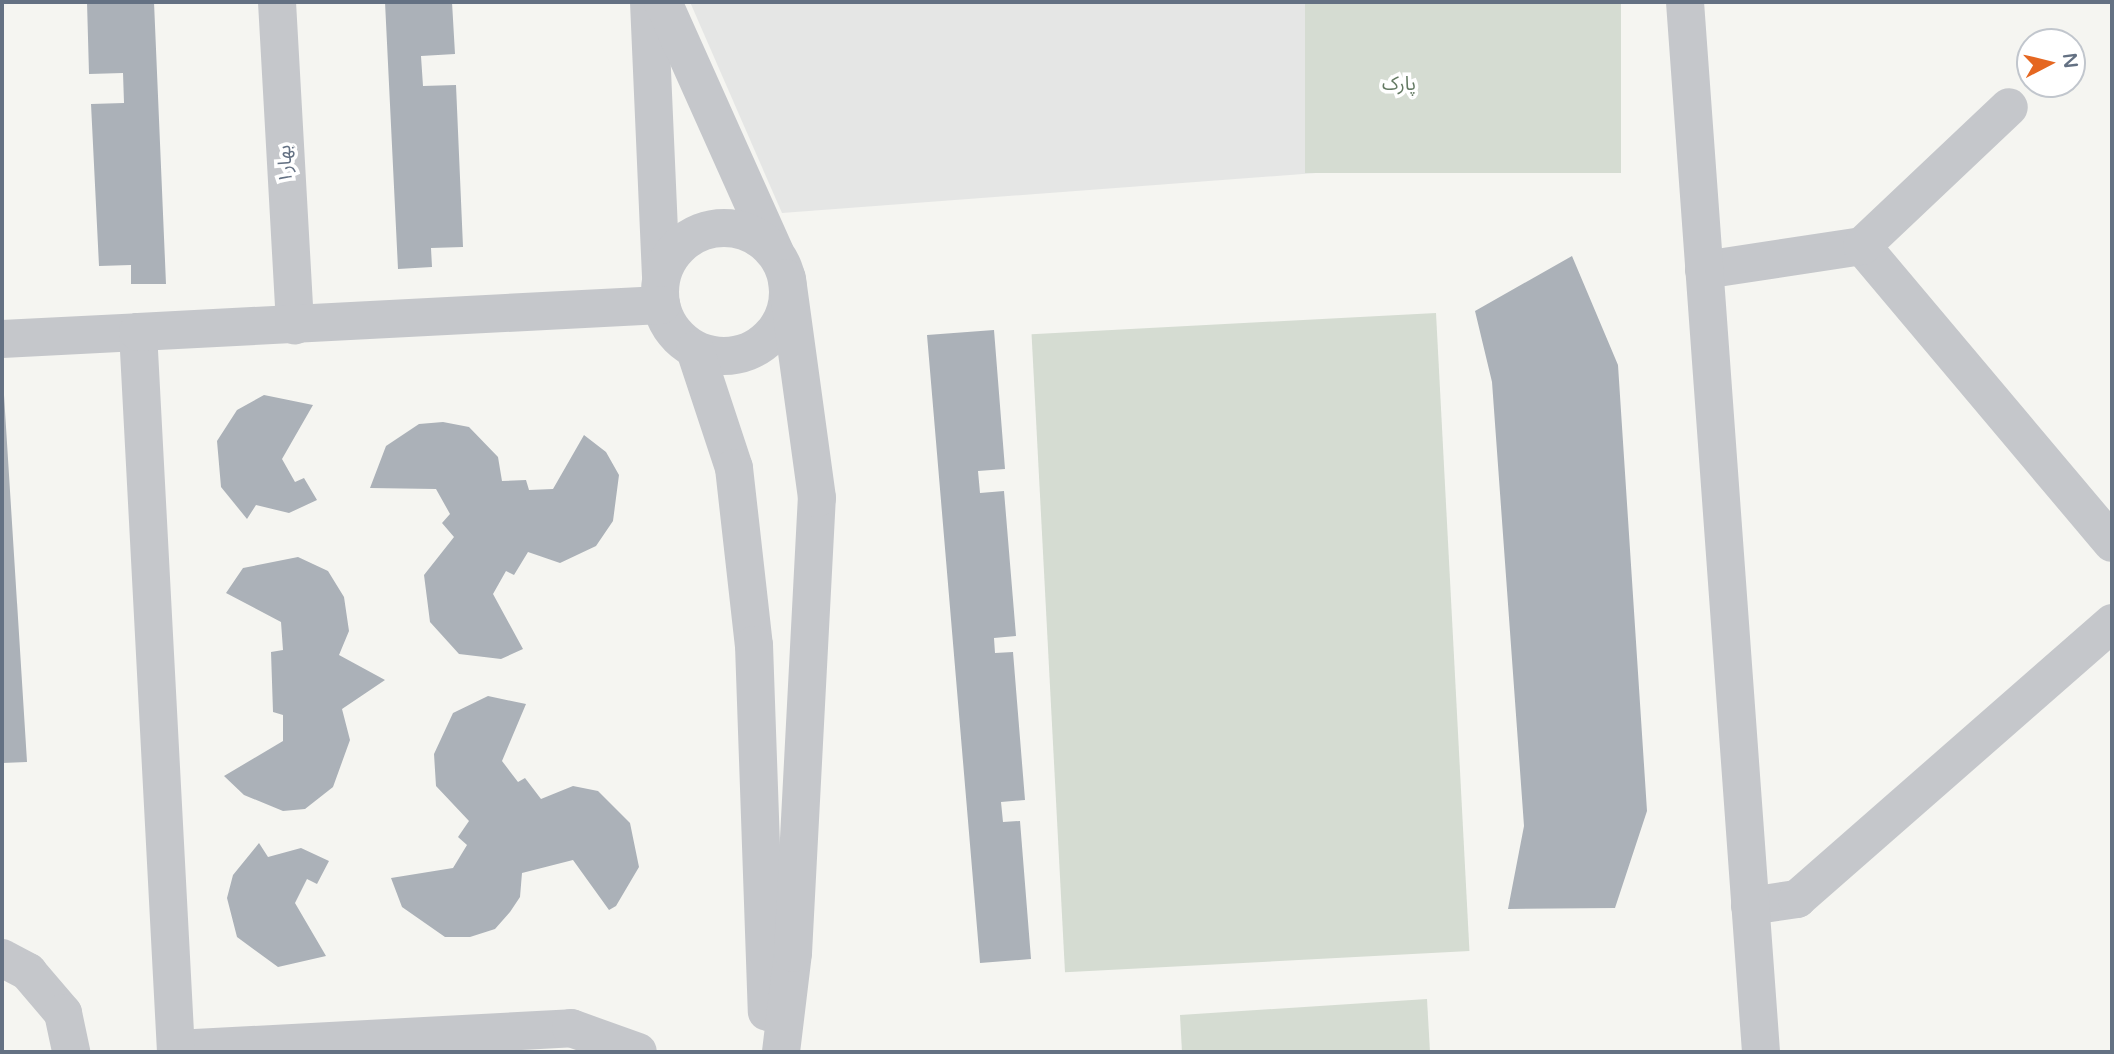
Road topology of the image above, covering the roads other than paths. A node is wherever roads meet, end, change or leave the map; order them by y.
1 (277, 2) edge
2 (649, 2) edge
3 (663, 2) edge
4 (1685, 2) edge
5 (2009, 107) dead end
6 (1862, 246) junction
7 (781, 265) junction
8 (1704, 270) junction
9 (661, 291) junction
10 (295, 326) junction
11 (138, 332) junction
12 (2, 339) edge
13 (695, 350) junction
14 (2112, 543) edge
15 (2112, 623) edge
16 (1750, 906) junction
17 (2, 958) edge
18 (176, 1051) edge
19 (71, 1052) edge
20 (638, 1052) edge
21 (768, 1052) edge
22 (781, 1052) edge
23 (1761, 1052) edge

1 - 10 street, بهار۱
2 - 9 street
3 - 7 street
4 - 8 street
5 - 6 street
6 - 8 street
6 - 14 street
7 - 9 street
7 - 13 street
7 - 22 street
8 - 16 street
9 - 10 street
9 - 13 street
10 - 11 street
11 - 12 street
11 - 18 street
13 - 21 street
15 - 16 street
16 - 23 street
17 - 19 street
18 - 20 street

